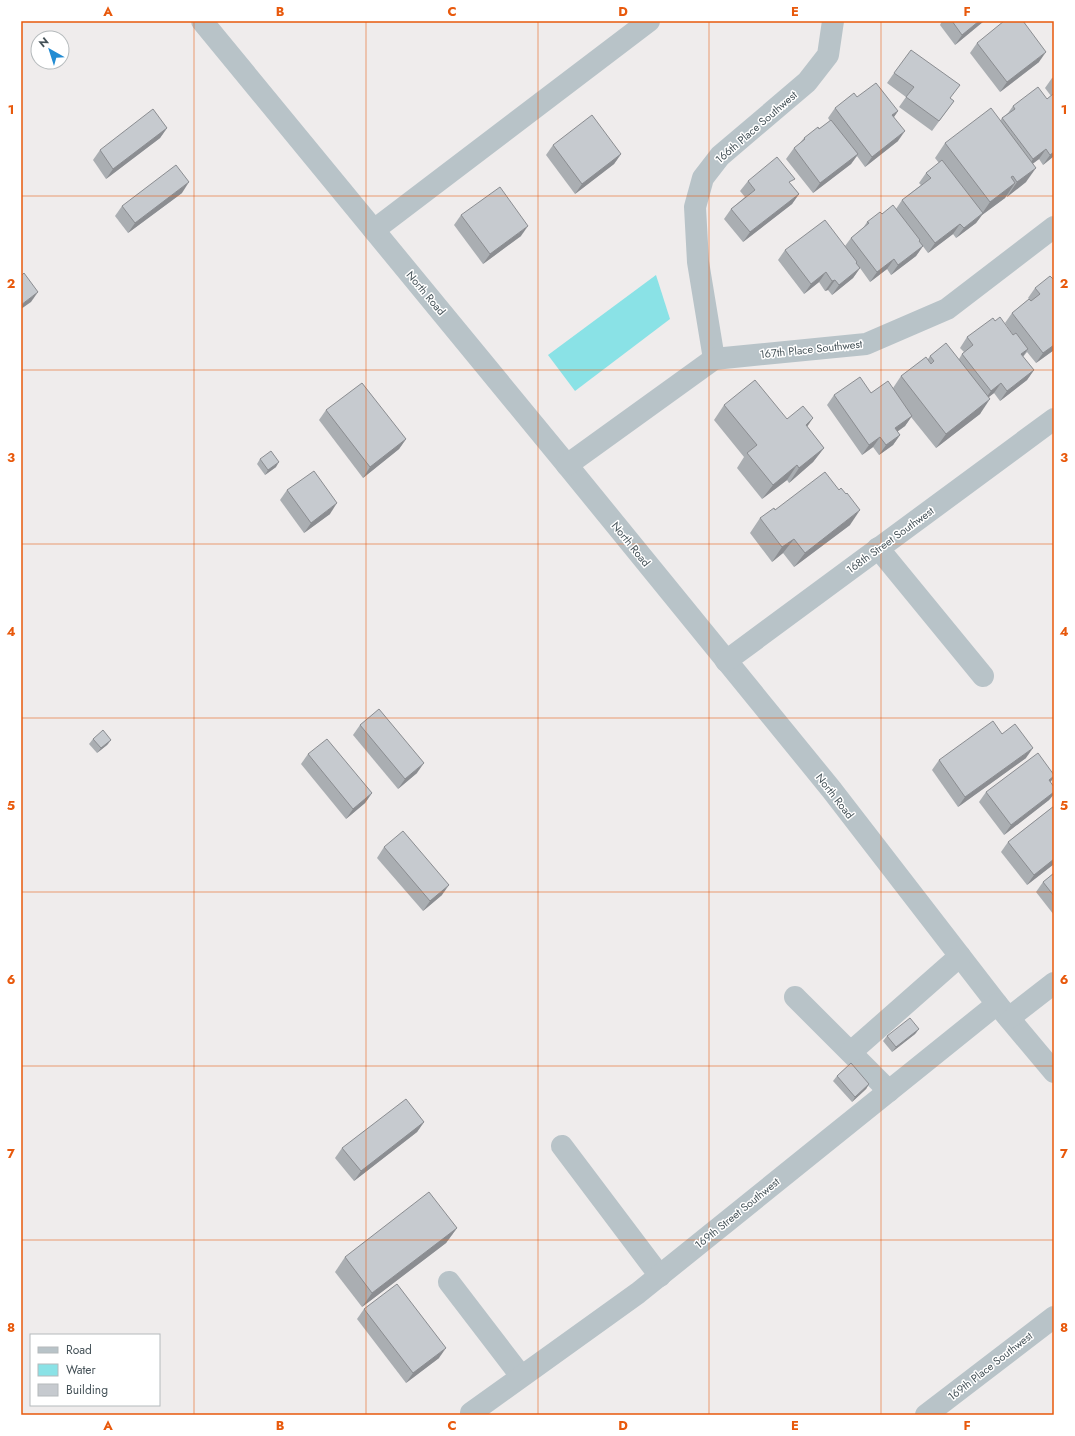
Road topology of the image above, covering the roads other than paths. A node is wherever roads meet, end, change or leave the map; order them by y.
1 (202, 21) edge
2 (649, 21) edge
3 (833, 21) edge
4 (1054, 226) edge
5 (374, 230) junction
6 (714, 359) junction
7 (1054, 419) edge
8 (567, 465) junction
9 (878, 548) junction
10 (726, 661) junction
11 (982, 676) dead end
12 (960, 956) junction
13 (1054, 983) edge
14 (795, 997) dead end
15 (1003, 1011) junction
16 (851, 1052) junction
17 (1054, 1072) edge
18 (889, 1091) junction
19 (562, 1146) dead end
20 (660, 1276) junction
21 (449, 1282) dead end
22 (1054, 1316) edge
23 (521, 1376) junction
24 (471, 1413) dead end
25 (926, 1415) edge

1 - 5 street, North Road
2 - 5 street
3 - 6 street, 166th Place Southwest
4 - 6 street, 167th Place Southwest
5 - 8 street, North Road
6 - 8 street
7 - 9 street, 168th Street Southwest
8 - 10 street, North Road
9 - 10 street, 168th Street Southwest
9 - 11 street
10 - 12 street, North Road
12 - 15 street, North Road
12 - 16 street
13 - 15 street, 169th Street Southwest
14 - 16 street
15 - 17 street, North Road
15 - 18 street, 169th Street Southwest
16 - 18 street
18 - 20 street, 169th Street Southwest
19 - 20 street
20 - 23 street, 169th Street Southwest
21 - 23 street
22 - 25 street, 169th Place Southwest
23 - 24 street, 169th Street Southwest

